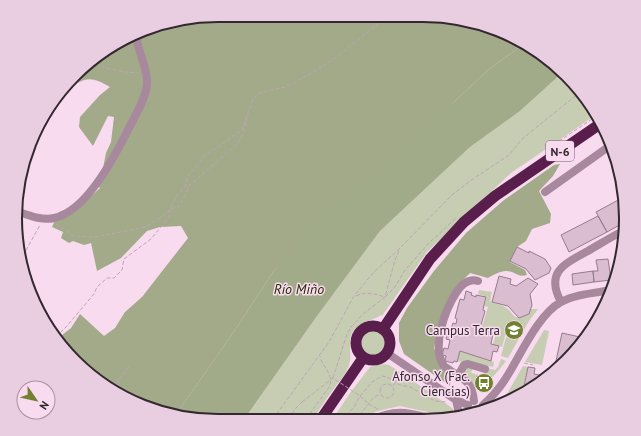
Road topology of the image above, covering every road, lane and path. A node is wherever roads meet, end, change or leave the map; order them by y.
1 (380, 22) edge
2 (137, 40) edge
3 (97, 64) edge
4 (145, 71) junction
5 (575, 96) edge
6 (250, 108) junction
7 (596, 126) edge
8 (606, 148) edge
9 (545, 192) dead end
10 (170, 209) junction
11 (22, 213) edge
12 (44, 219) junction
13 (619, 233) edge
14 (400, 248) junction
15 (25, 252) edge
16 (478, 281) dead end
17 (605, 291) edge
18 (354, 296) junction
19 (385, 297) junction
20 (561, 302) junction
21 (383, 329) junction
22 (60, 333) edge
23 (387, 353) junction
24 (320, 355) junction
25 (363, 358) junction
26 (523, 363) dead end
27 (533, 365) dead end
28 (130, 366) dead end
29 (485, 369) dead end
30 (402, 372) dead end
31 (458, 376) junction
32 (119, 378) junction
33 (333, 378) junction
34 (396, 382) junction
35 (114, 384) edge
36 (392, 386) junction
37 (118, 387) edge
38 (380, 394) junction
39 (360, 396) junction
40 (456, 400) junction
41 (447, 402) dead end
42 (369, 404) junction
43 (486, 404) edge
44 (483, 405) edge
45 (466, 409) edge
46 (380, 411) dead end
47 (277, 414) edge
48 (292, 414) edge
49 (310, 414) edge
50 (324, 414) edge
51 (348, 414) edge
52 (361, 414) edge
53 (385, 414) edge
54 (413, 414) edge

1 - 6 path
2 - 4 street
3 - 4 path
4 - 12 street
5 - 14 path
6 - 10 path
6 - 10 path
7 - 21 highway, N-6
8 - 9 street
10 - 12 path
10 - 22 path
11 - 12 street
12 - 15 path
13 - 20 street
14 - 18 path
14 - 19 path
16 - 31 street
17 - 20 street
18 - 19 path
18 - 24 path
19 - 33 path
20 - 43 street
21 - 23 highway
21 - 25 highway
23 - 25 highway
23 - 40 street
24 - 47 path
24 - 49 path
25 - 50 highway
26 - 27 path
28 - 32 path
29 - 31 street
30 - 34 path
31 - 45 street
32 - 35 path
32 - 37 path
33 - 39 path, bridge
33 - 48 path, bridge
34 - 36 path
34 - 39 path
34 - 41 path
36 - 38 path
36 - 38 path
38 - 42 path
39 - 42 path
39 - 51 path
40 - 45 street
40 - 45 street
42 - 46 path
42 - 52 path
44 - 45 street
53 - 54 street

